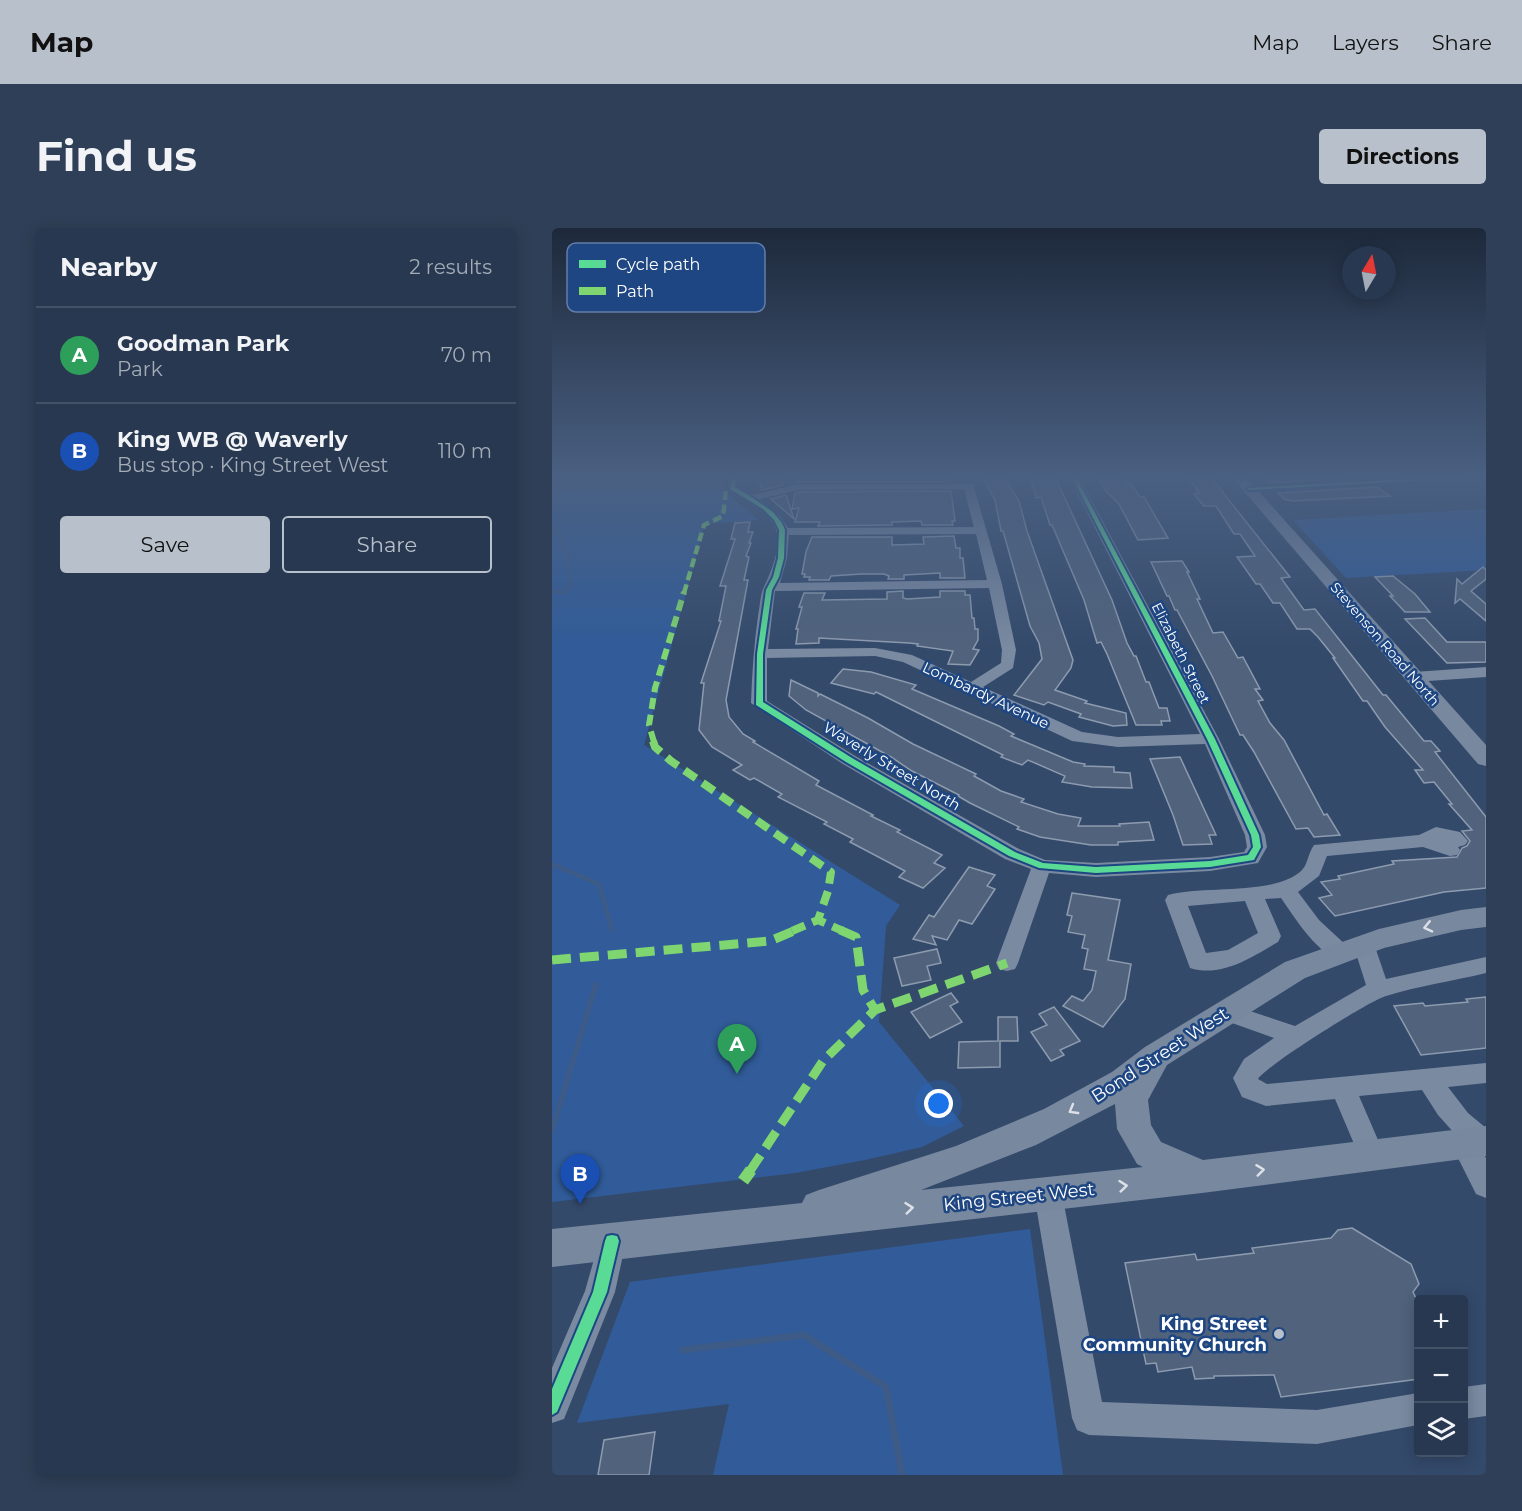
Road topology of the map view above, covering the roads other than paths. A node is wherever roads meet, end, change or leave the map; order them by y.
1 (783, 533) edge
2 (981, 533) edge
3 (1103, 533) edge
4 (1288, 533) edge
5 (995, 584) junction
6 (772, 587) junction
7 (760, 654) junction
8 (1486, 672) edge
9 (1414, 677) junction
10 (972, 688) junction
11 (1211, 739) junction
12 (1486, 759) edge
13 (1454, 846) dead end
14 (1257, 847) joint
15 (1042, 866) junction
16 (1286, 890) junction
17 (1252, 893) junction
18 (1486, 917) edge
19 (1352, 949) junction
20 (1007, 963) dead end
21 (1486, 965) edge
22 (1378, 989) junction
23 (1226, 1012) junction
24 (1297, 1037) junction
25 (1156, 1056) junction
26 (1486, 1074) edge
27 (1429, 1079) junction
28 (1343, 1088) junction
29 (1478, 1142) edge
30 (1372, 1156) junction
31 (1202, 1177) junction
32 (1486, 1185) edge
33 (1048, 1194) junction
34 (767, 1223) junction
35 (612, 1241) junction
36 (552, 1248) edge
37 (1486, 1400) edge
38 (1468, 1402) edge
39 (552, 1407) edge
40 (1414, 1410) edge

1 - 6 street, Waverly Street North
2 - 5 street
3 - 11 street, Elizabeth Street
4 - 9 main road, Stevenson Road North
5 - 6 street
5 - 10 street
6 - 7 street, Waverly Street North
7 - 10 street, Lombardy Avenue
7 - 15 street, Waverly Street North
8 - 9 street
9 - 12 main road, Stevenson Road North
10 - 11 street, Lombardy Avenue
11 - 14 street, Elizabeth Street
13 - 16 street
14 - 15 street, Waverly Street North
15 - 20 street
16 - 17 street
16 - 19 street
17 - 17 street
18 -> 19 main road, Bond Street West
19 - 22 street
19 - 23 main road, Bond Street West
21 - 22 street
22 - 24 street
23 - 24 street
23 - 25 main road, Bond Street West
24 - 28 street
25 - 31 main road
25 -> 34 main road, Bond Street West
26 - 27 street
27 - 28 street
27 - 29 street
28 - 30 street
29 - 30 main road, King Street West
29 - 32 street
31 -> 30 main road, King Street West
33 -> 31 main road, King Street West
34 -> 33 main road, King Street West
33 - 40 street
34 - 35 main road, King Street West
35 - 36 main road, King Street West
35 - 39 street
37 - 38 street

